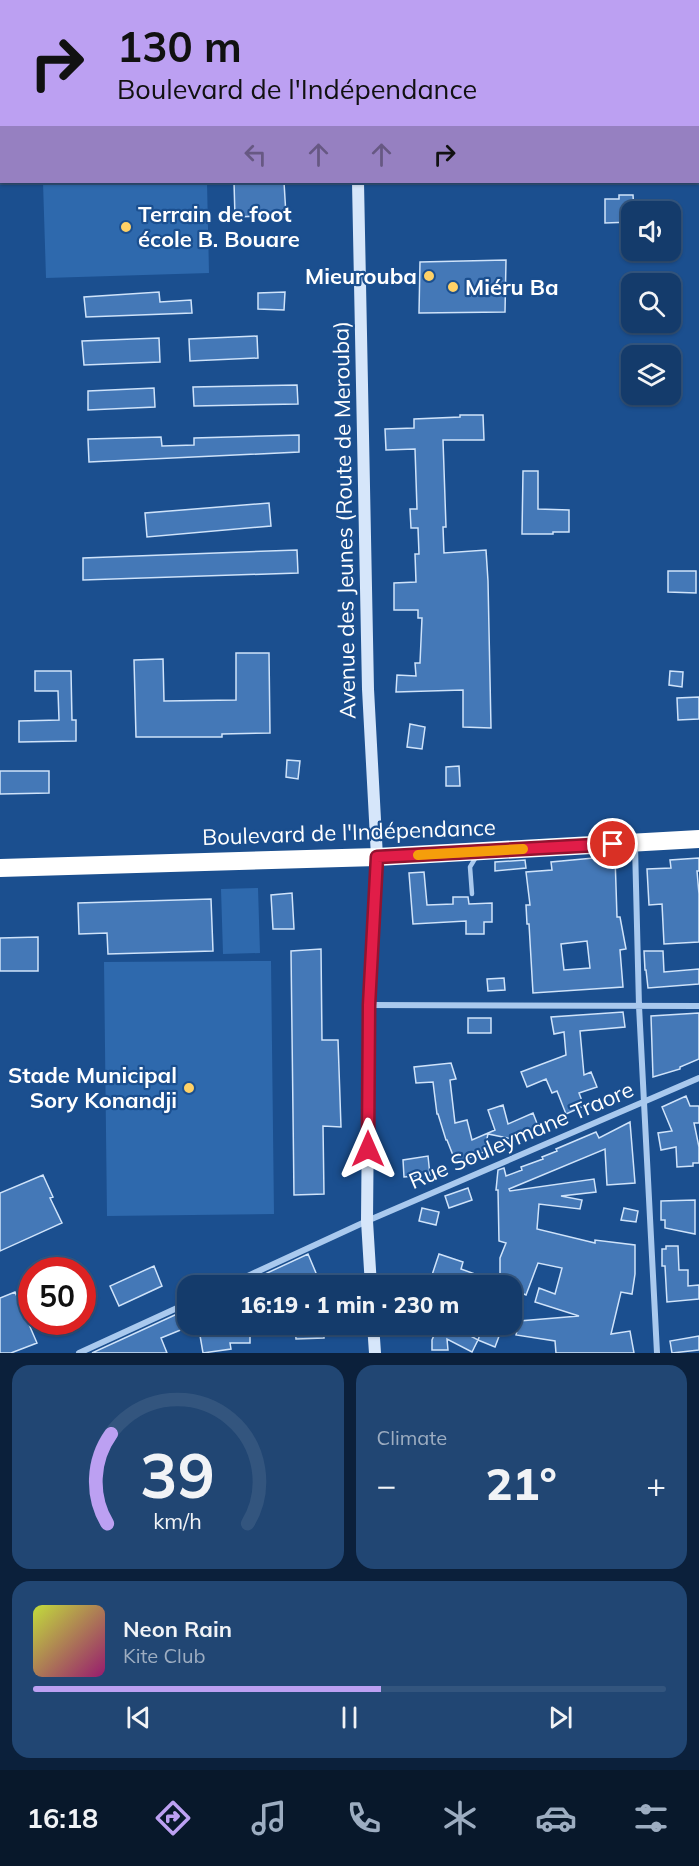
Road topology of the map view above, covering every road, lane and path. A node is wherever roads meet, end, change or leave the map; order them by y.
1 (358, 183) edge
2 (699, 839) edge
3 (635, 842) junction
4 (480, 851) junction
5 (377, 857) junction
6 (0, 868) edge
7 (472, 894) dead end
8 (369, 1005) junction
9 (639, 1006) junction
10 (699, 1006) edge
11 (699, 1078) edge
12 (644, 1101) junction
13 (368, 1221) junction
14 (250, 1275) edge
15 (370, 1275) edge
16 (177, 1308) edge
17 (374, 1335) edge
18 (79, 1353) edge
19 (375, 1353) edge
20 (657, 1353) edge

1 - 5 main road, Avenue des Jeunes (Route de Merouba)
2 - 3 highway, Boulevard de l'Indépendance
3 - 4 highway, Boulevard de l'Indépendance
3 - 9 street
4 - 5 highway, Boulevard de l'Indépendance
4 - 7 lane
5 - 6 highway, Boulevard de l'Indépendance
5 - 8 main road, Avenue des Jeunes (Route de Merouba)
8 - 9 street
8 - 13 main road, Avenue des Jeunes (Route de Merouba)
9 - 10 street
9 - 12 street
11 - 12 street, Rue Souleymane Traore
12 - 13 street, Rue Souleymane Traore
12 - 20 street
13 - 14 street, Rue Souleymane Traore
13 - 15 main road, Avenue des Jeunes (Route de Merouba)
16 - 18 street
17 - 19 main road

